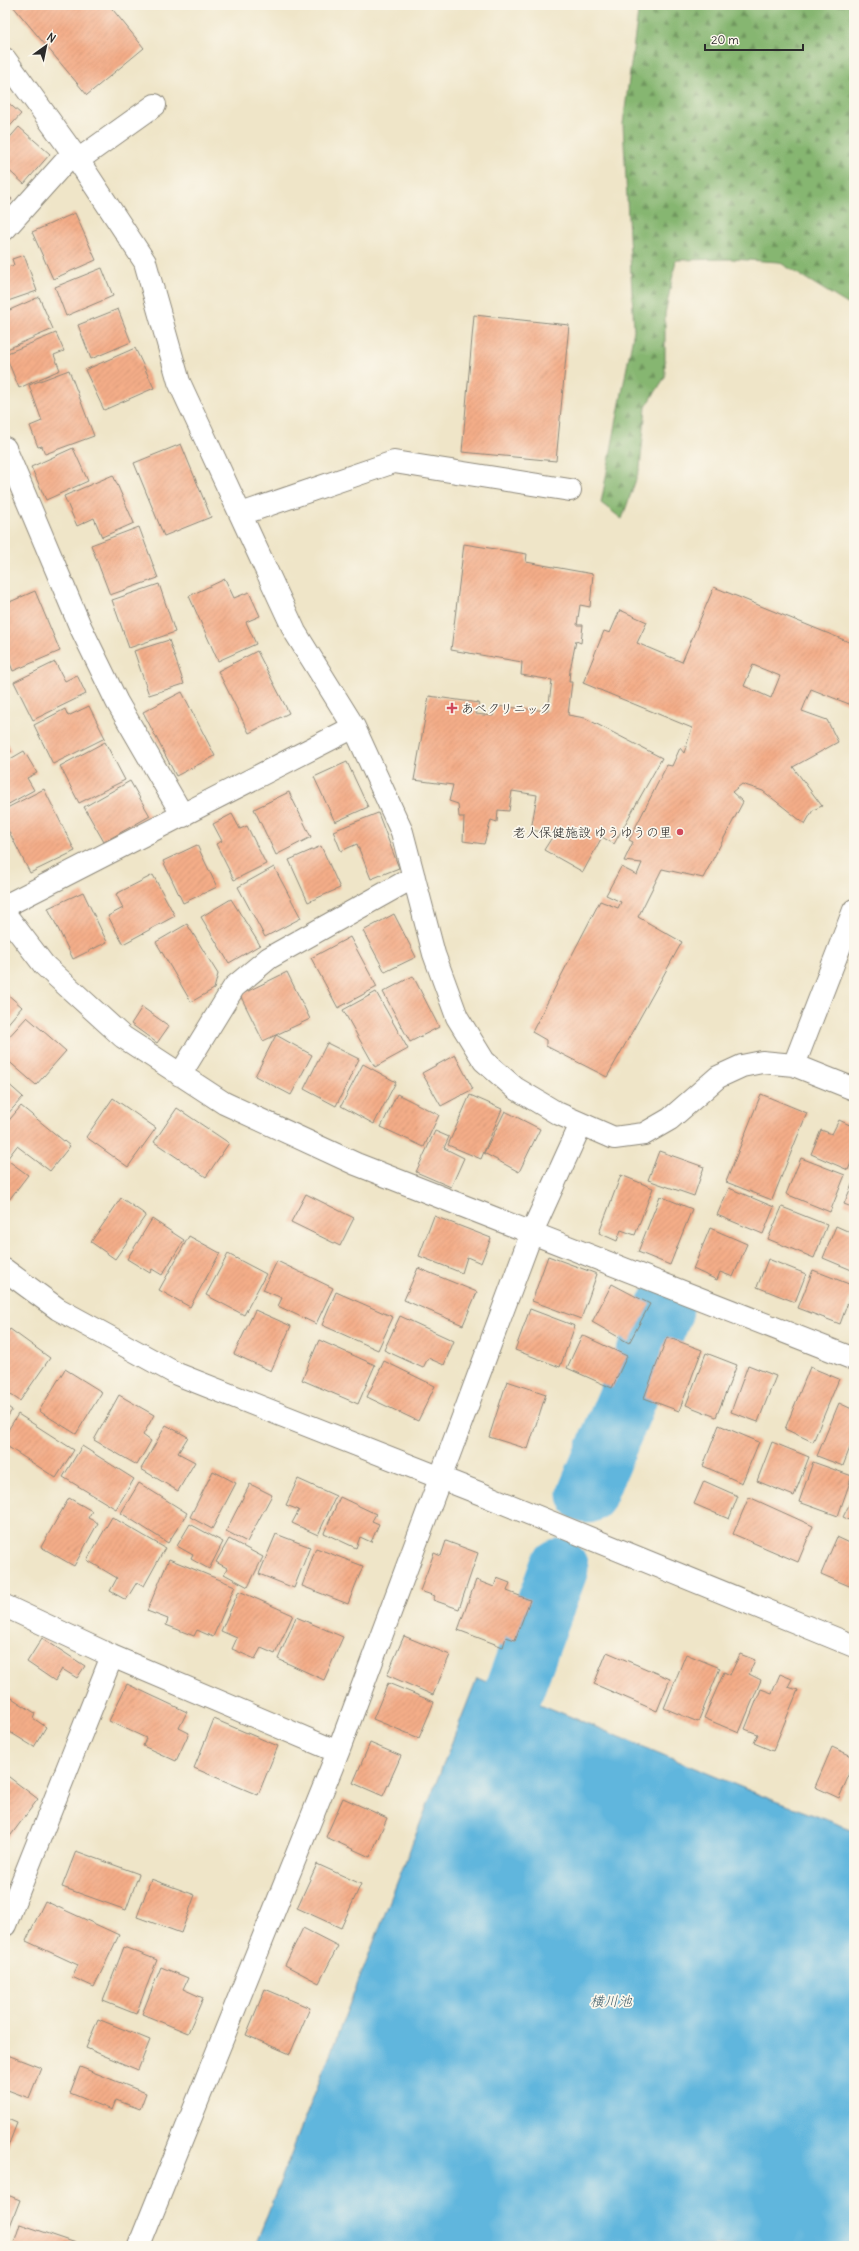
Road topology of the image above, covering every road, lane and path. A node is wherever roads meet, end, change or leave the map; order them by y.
1 (5, 59) edge
2 (156, 105) dead end
3 (75, 156) junction
4 (5, 229) edge
5 (5, 448) edge
6 (570, 490) dead end
7 (241, 514) junction
8 (354, 727) junction
9 (183, 816) junction
10 (414, 877) junction
11 (5, 906) edge
12 (854, 910) edge
13 (5, 914) edge
14 (794, 1065) junction
15 (180, 1075) junction
16 (854, 1089) edge
17 (581, 1124) junction
18 (532, 1232) junction
19 (5, 1270) edge
20 (854, 1359) edge
21 (441, 1478) junction
22 (5, 1606) edge
23 (854, 1646) edge
24 (112, 1656) junction
25 (338, 1752) junction
26 (6, 1921) edge
27 (139, 2246) edge

1 - 3 street
2 - 3 street
3 - 4 street
3 - 7 street
5 - 9 street
6 - 7 street
7 - 8 street
8 - 9 street
8 - 10 street
9 - 11 street
10 - 15 street
10 - 17 street
12 - 14 street
13 - 15 street
14 - 16 street
14 - 17 street
15 - 18 street
17 - 18 street
18 - 20 street
18 - 21 street
19 - 21 street
21 - 23 street
21 - 25 street
22 - 24 street
24 - 25 street
24 - 26 street
25 - 27 street

